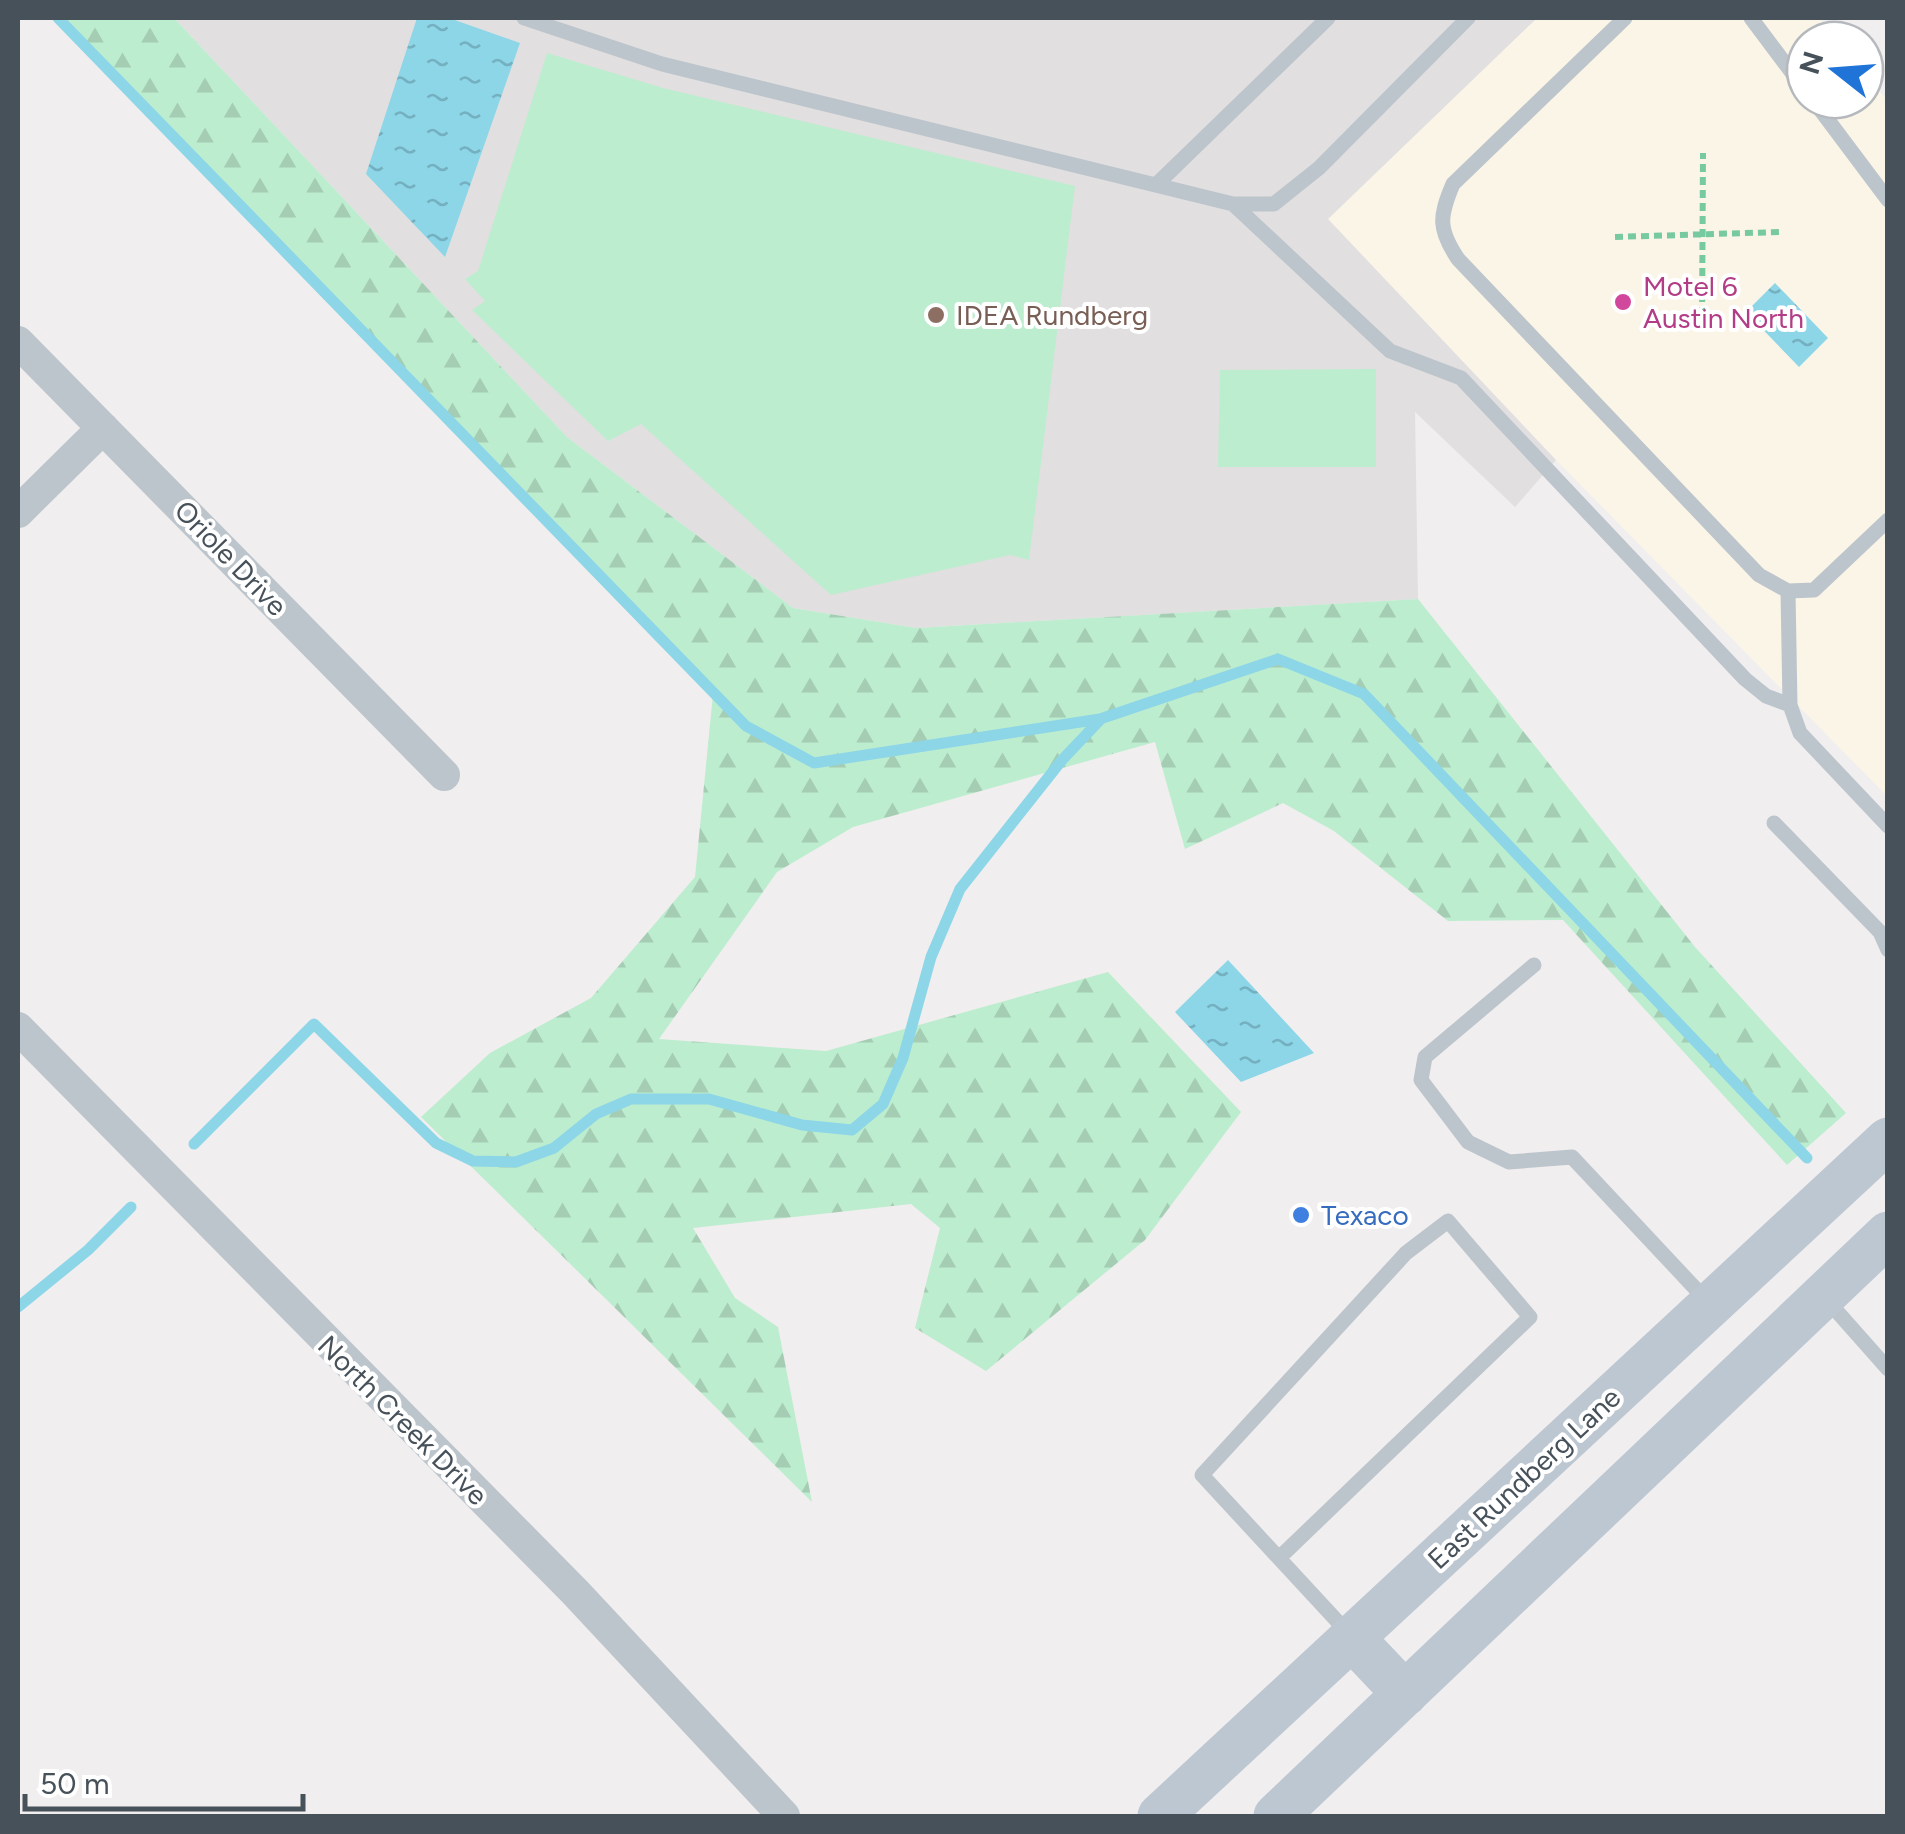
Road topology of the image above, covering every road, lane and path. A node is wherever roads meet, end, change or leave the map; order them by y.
1 (524, 18) edge
2 (1328, 18) edge
3 (1468, 18) edge
4 (1626, 18) edge
5 (1751, 18) edge
6 (1785, 63) edge
7 (1827, 120) edge
8 (1703, 152) dead end
9 (1157, 184) junction
10 (1888, 200) edge
11 (1234, 204) junction
12 (1780, 232) dead end
13 (1616, 237) dead end
14 (1700, 237) junction
15 (1702, 328) dead end
16 (18, 342) edge
17 (104, 428) junction
18 (18, 512) edge
19 (1888, 520) edge
20 (1788, 591) junction
21 (1790, 706) junction
22 (444, 776) dead end
23 (1774, 823) dead end
24 (1888, 826) edge
25 (1888, 950) edge
26 (1534, 966) dead end
27 (18, 1028) edge
28 (1888, 1140) edge
29 (1888, 1234) edge
30 (1823, 1296) junction
31 (1710, 1304) junction
32 (1888, 1369) edge
33 (1279, 1558) junction
34 (1352, 1638) junction
35 (1405, 1694) junction
36 (784, 1816) edge
37 (1160, 1816) edge
38 (1276, 1816) edge

1 - 9 lane
2 - 9 lane
3 - 11 lane
4 - 20 lane
5 - 6 lane
7 - 10 lane
8 - 14 path
9 - 11 lane
11 - 21 lane
12 - 14 path
13 - 14 path
14 - 15 path
16 - 17 street, Oriole Drive
17 - 18 street
17 - 22 street, Oriole Drive
19 - 20 lane
20 - 21 lane
21 - 24 lane
23 - 25 lane
26 - 31 lane
27 - 36 street, North Creek Drive
28 - 31 main road, East Rundberg Lane
29 - 30 main road
30 - 32 lane
30 - 35 main road
31 - 34 main road, East Rundberg Lane
33 - 33 lane
33 - 34 lane
34 - 35 main road
34 - 37 main road, East Rundberg Lane
35 - 38 main road

